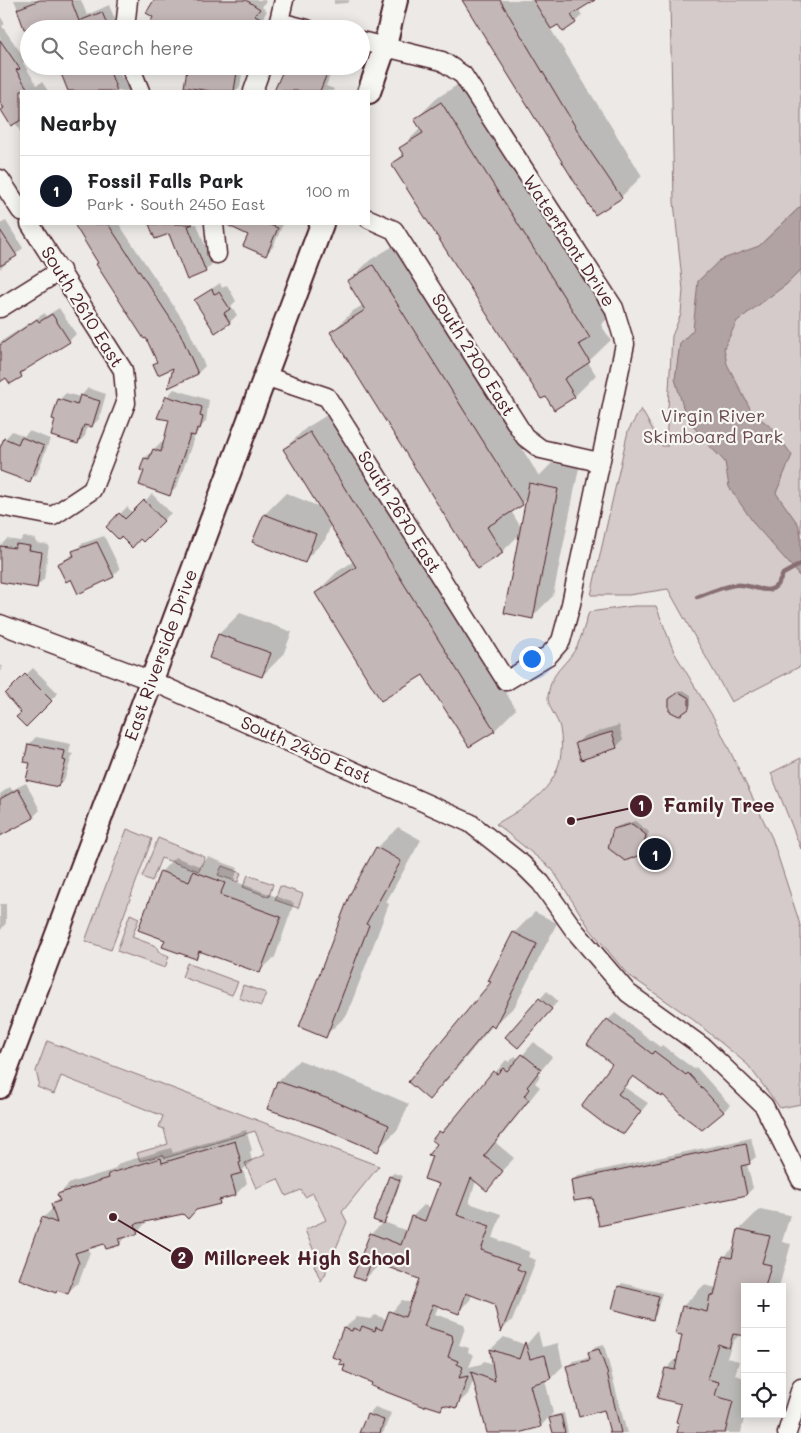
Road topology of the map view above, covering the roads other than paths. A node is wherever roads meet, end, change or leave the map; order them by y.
1 (128, 0) edge
2 (284, 0) edge
3 (396, 0) edge
4 (126, 20) edge
5 (279, 20) edge
6 (370, 43) edge
7 (385, 46) junction
8 (134, 75) edge
9 (259, 75) edge
10 (140, 90) edge
11 (253, 90) edge
12 (370, 90) edge
13 (0, 179) edge
14 (20, 209) edge
15 (370, 219) edge
16 (31, 225) edge
17 (214, 225) edge
18 (322, 225) edge
19 (217, 254) dead end
20 (60, 270) junction
21 (0, 308) edge
22 (265, 376) junction
23 (600, 462) junction
24 (0, 506) edge
25 (0, 624) edge
26 (152, 681) junction
27 (506, 681) joint
28 (0, 1086) edge
29 (801, 1180) edge
30 (801, 1388) edge
31 (787, 1433) edge

1 - 4 street
2 - 5 street
3 - 7 main road
6 - 7 street, Waterfront Drive
7 - 12 main road
7 - 23 street, Waterfront Drive
8 - 10 street
9 - 11 street
13 - 14 street
15 - 23 street, South 2700 East
16 - 20 street, South 2610 East
17 - 19 street
18 - 22 main road, East Riverside Drive
20 - 21 street
20 - 24 street, South 2610 East
22 - 26 main road, East Riverside Drive
22 - 27 street, South 2670 East
23 - 27 street, Waterfront Drive
25 - 26 street, South 2450 East
26 - 28 main road, East Riverside Drive
26 - 29 street, South 2450 East
30 - 31 street

